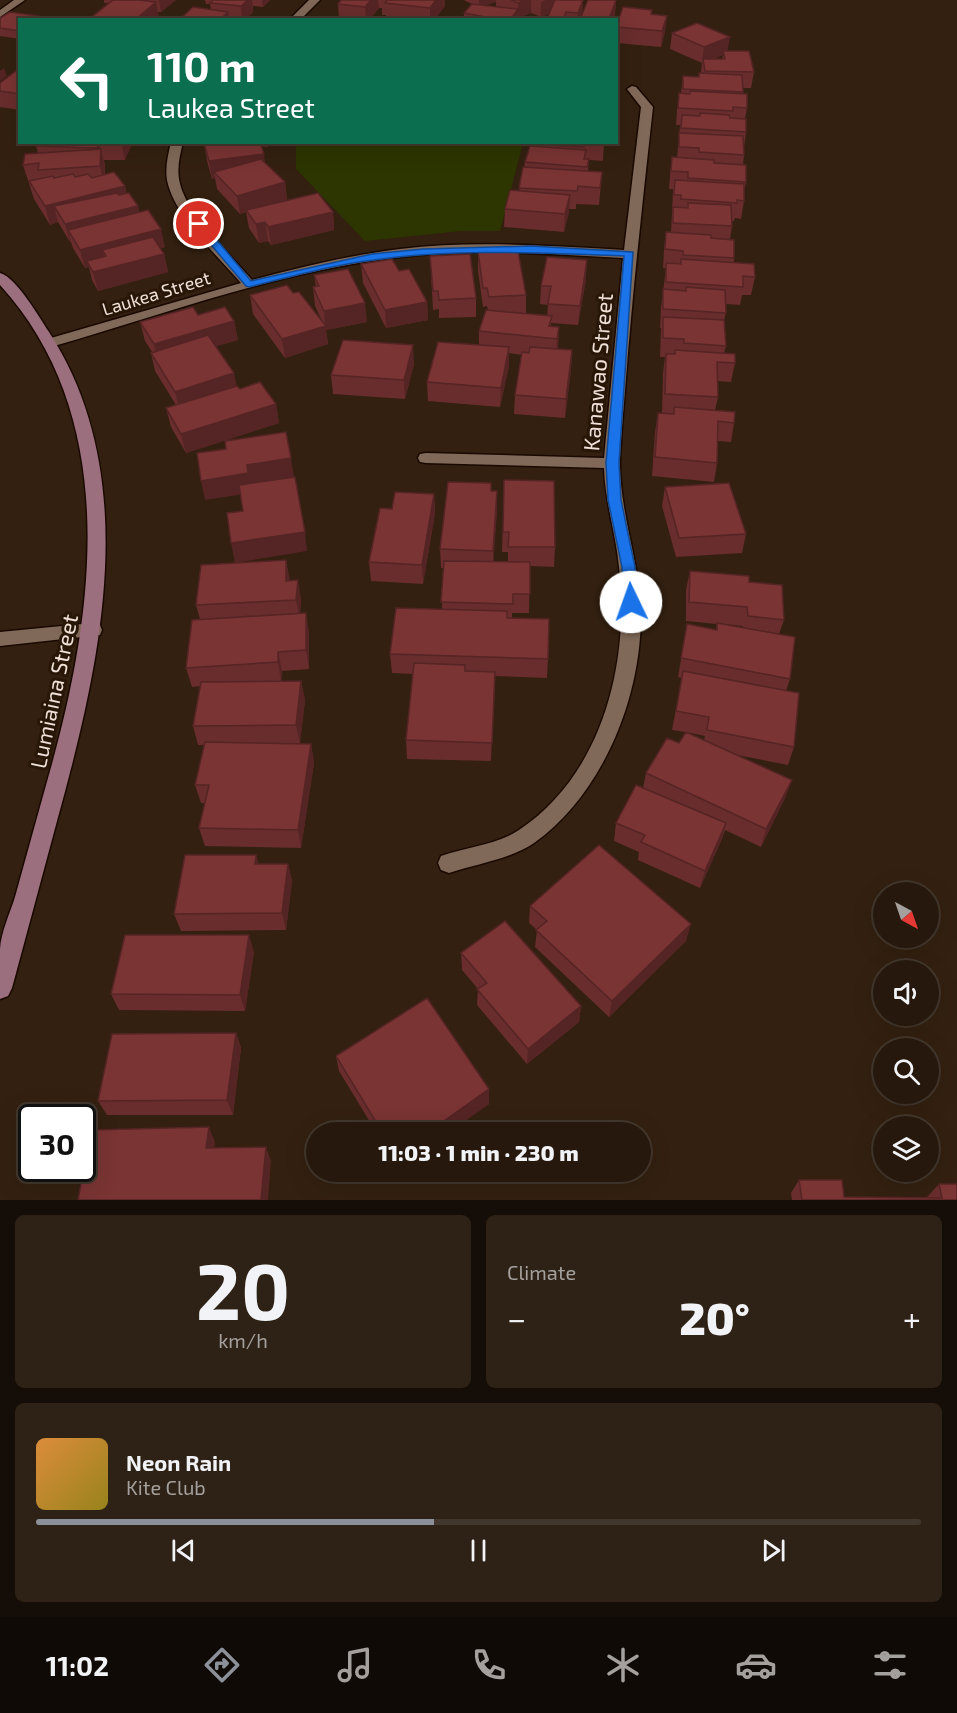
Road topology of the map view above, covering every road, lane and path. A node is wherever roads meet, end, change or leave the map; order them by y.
1 (20, 0) edge
2 (315, 0) edge
3 (0, 14) edge
4 (296, 18) edge
5 (632, 89) dead end
6 (176, 144) edge
7 (629, 254) junction
8 (0, 276) edge
9 (249, 284) junction
10 (49, 343) junction
11 (426, 458) dead end
12 (612, 463) junction
13 (93, 630) junction
14 (0, 639) edge
15 (449, 863) dead end
16 (0, 988) edge

1 - 3 street
2 - 4 street
5 - 7 street, Kanawao Street
6 - 9 street
7 - 9 street, Laukea Street
7 - 12 street, Kanawao Street
8 - 10 street, Lumiaina Street
9 - 10 street, Laukea Street
10 - 13 street, Lumiaina Street
11 - 12 street
12 - 15 street, Kanawao Street
13 - 14 street
13 - 16 street, Lumiaina Street

